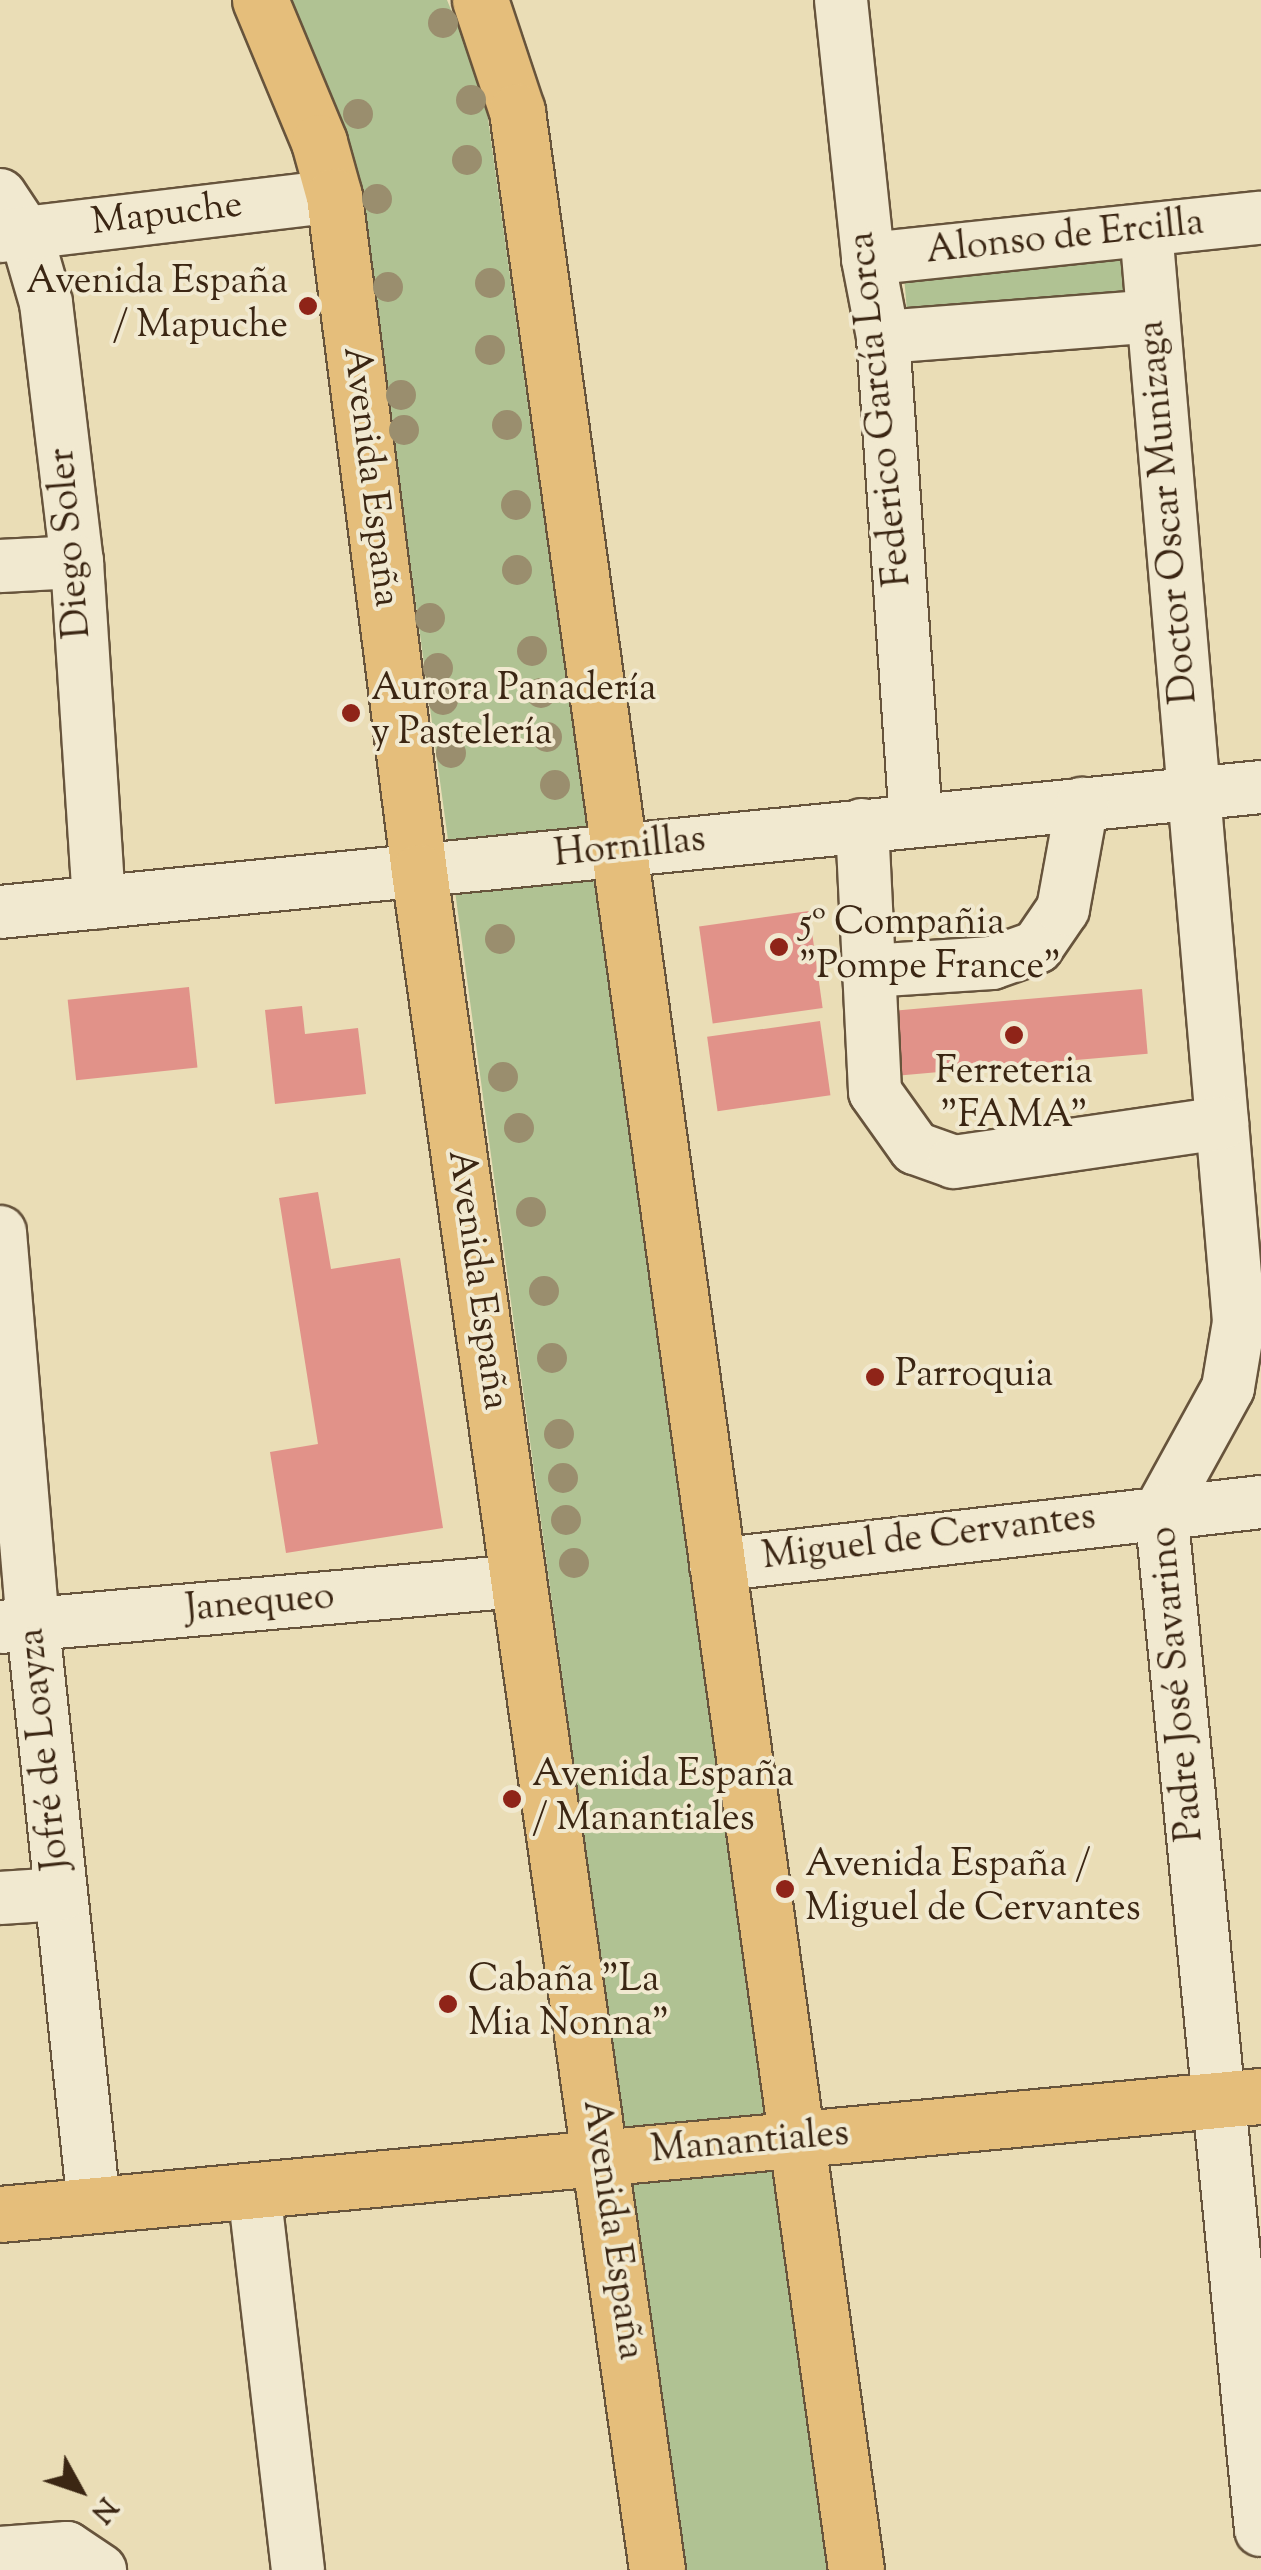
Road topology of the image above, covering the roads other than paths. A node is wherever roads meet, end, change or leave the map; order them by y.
1 (260, 0) edge
2 (480, 0) edge
3 (841, 0) edge
4 (334, 196) junction
5 (1261, 218) edge
6 (9, 221) edge
7 (1146, 230) junction
8 (868, 259) junction
9 (1153, 316) junction
10 (883, 337) junction
11 (76, 562) junction
12 (0, 566) edge
13 (1261, 788) edge
14 (1196, 794) junction
15 (1082, 804) junction
16 (916, 819) junction
17 (862, 825) junction
18 (616, 850) junction
19 (419, 872) junction
20 (99, 902) junction
21 (0, 912) edge
22 (870, 971) junction
23 (1222, 1123) junction
24 (0, 1232) edge
25 (1261, 1502) edge
26 (1161, 1510) junction
27 (716, 1565) junction
28 (519, 1581) junction
29 (16, 1627) edge
30 (61, 1894) junction
31 (0, 1898) edge
32 (1240, 2098) edge
33 (796, 2139) junction
34 (602, 2158) junction
35 (254, 2190) junction
36 (94, 2205) junction
37 (0, 2214) edge
38 (1261, 2530) edge
39 (0, 2552) edge
40 (100, 2570) edge
41 (298, 2570) edge
42 (657, 2570) edge
43 (856, 2570) edge

1 - 4 main road, Avenida España
2 - 18 main road
3 - 8 street, Federico García Lorca
4 - 6 street, Mapuche
4 - 19 main road, Avenida España
5 - 7 street, Alonso de Ercilla
6 - 11 street, Diego Soler
7 - 8 street, Alonso de Ercilla
7 - 9 street, Doctor Oscar Munizaga
8 - 10 street, Federico García Lorca
9 - 10 street
9 - 14 street, Doctor Oscar Munizaga
10 - 16 street, Federico García Lorca
11 - 12 street
11 - 20 street, Diego Soler
13 - 14 street, Hornillas
14 - 15 street, Hornillas
14 - 23 street, Padre José Savarino
15 - 16 street, Hornillas
15 - 22 street
16 - 17 street, Hornillas
17 - 18 street, Hornillas
17 - 22 street
18 - 19 street, Hornillas
18 - 27 main road
19 - 20 street, Hornillas
19 - 28 main road, Avenida España
20 - 21 street, Hornillas
22 - 23 street
23 - 26 street, Padre José Savarino
24 - 29 street, Jofré de Loayza
25 - 26 street, Miguel de Cervantes
26 - 27 street, Miguel de Cervantes
26 - 32 street, Padre José Savarino
27 - 33 main road
28 - 29 street, Janequeo
28 - 34 main road, Avenida España
29 - 30 street, Jofré de Loayza
30 - 31 street
30 - 36 street, Jofré de Loayza
32 - 33 main road, Manantiales
32 - 38 street, Padre José Savarino
33 - 34 main road, Manantiales
33 - 43 main road
34 - 35 main road, Manantiales
34 - 42 main road, Avenida España
35 - 36 main road, Manantiales
35 - 41 street
36 - 37 main road, Manantiales
39 - 40 street

